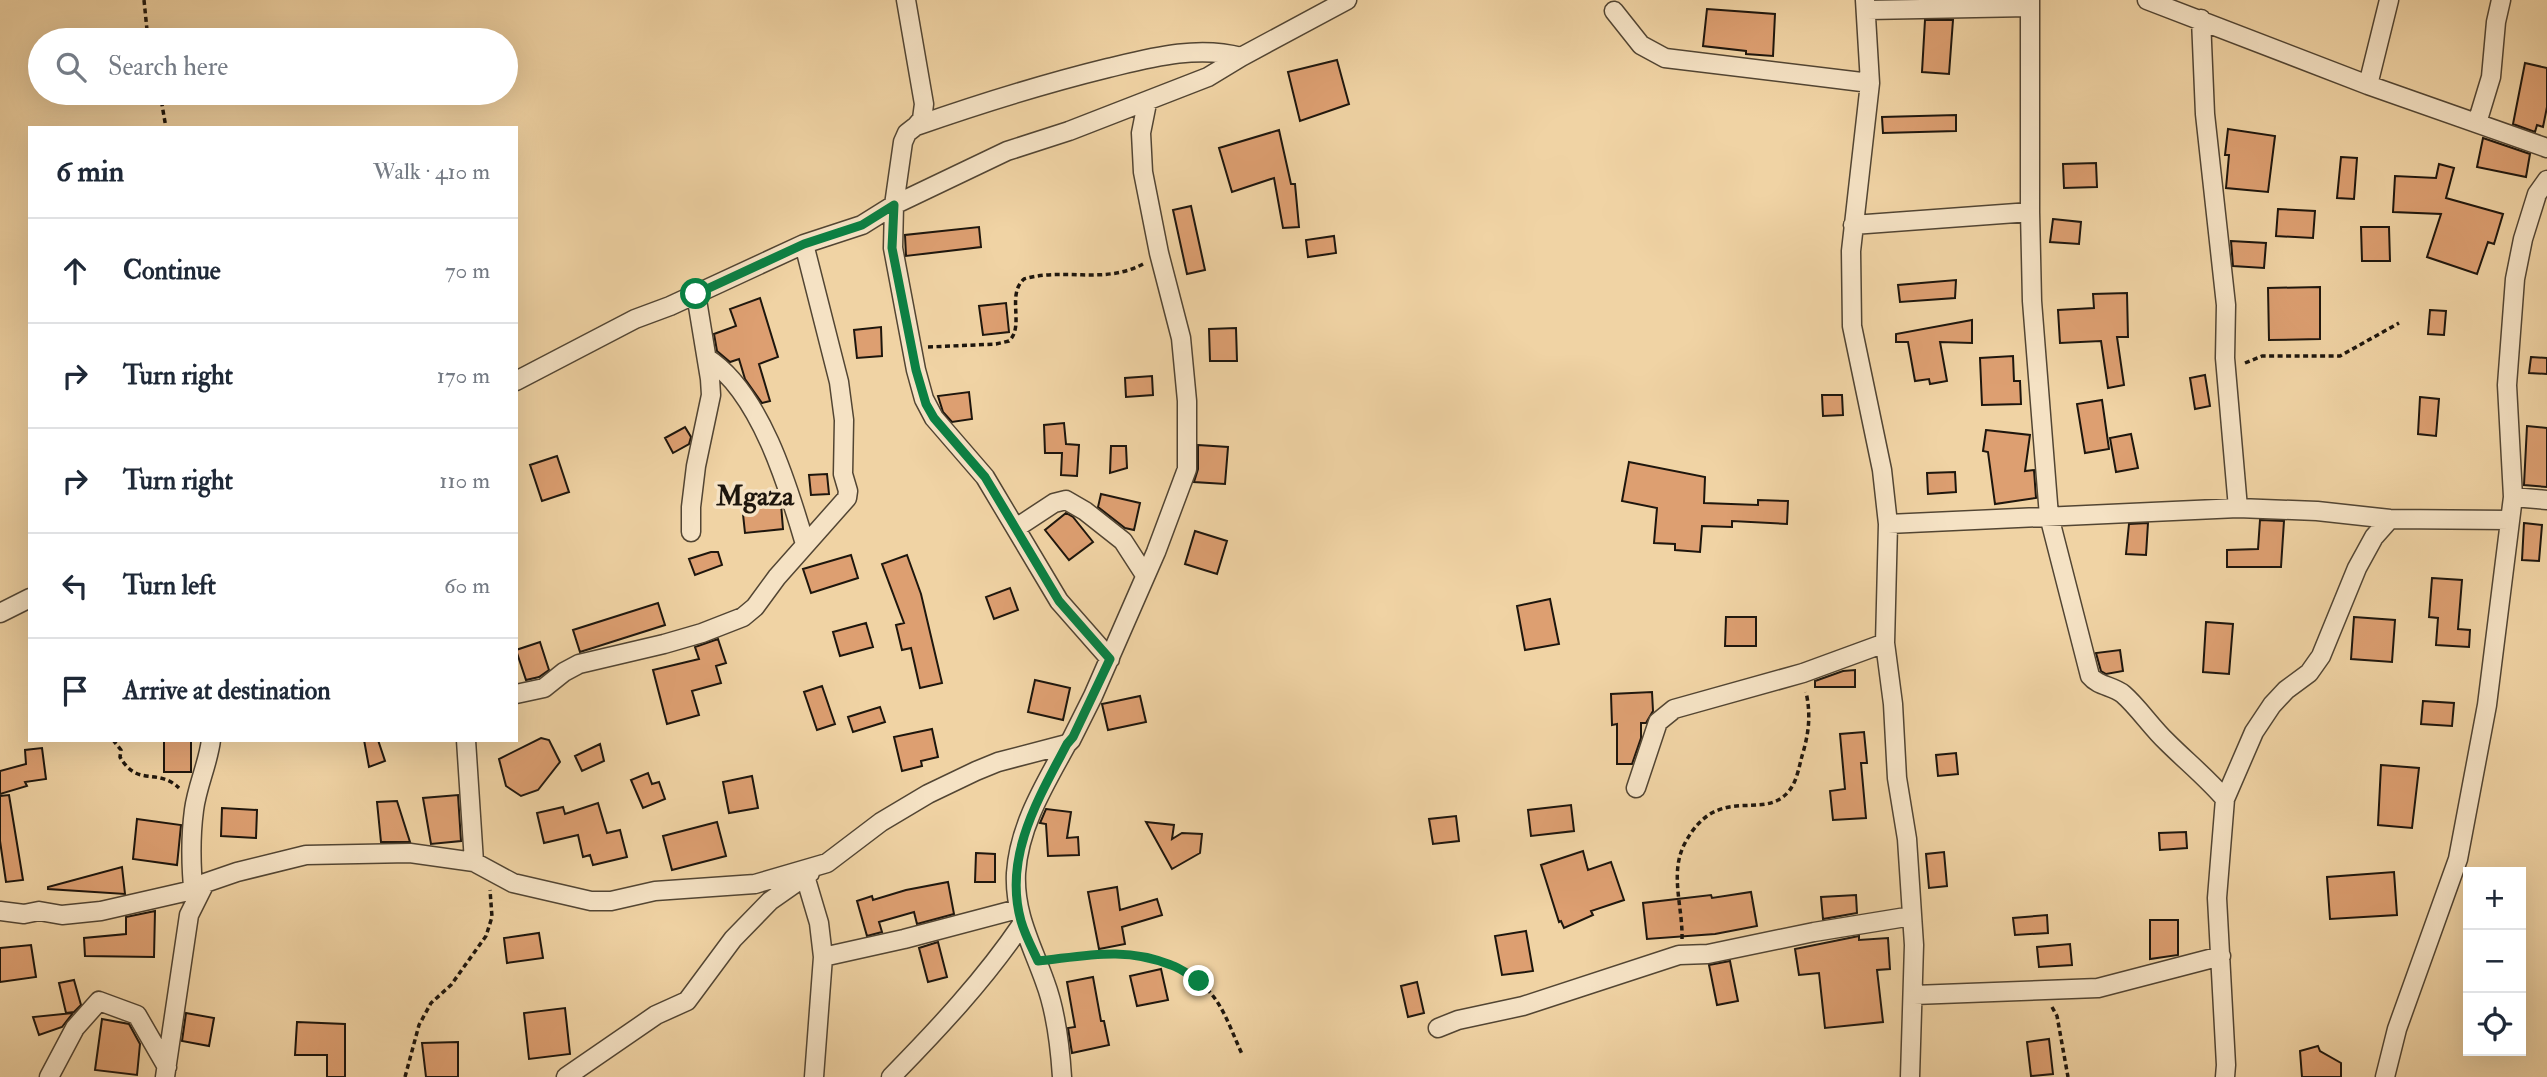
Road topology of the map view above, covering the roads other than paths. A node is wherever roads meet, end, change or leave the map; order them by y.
1 (906, 0) edge
2 (1347, 0) edge
3 (2147, 0) edge
4 (2389, 0) edge
5 (2501, 0) edge
6 (2030, 4) edge
7 (1866, 5) edge
8 (1614, 11) dead end
9 (2201, 19) junction
10 (1241, 57) junction
11 (1870, 83) junction
12 (2368, 85) junction
13 (1147, 103) junction
14 (2477, 123) junction
15 (916, 126) junction
16 (2547, 148) edge
17 (2547, 180) edge
18 (894, 205) junction
19 (2030, 212) junction
20 (1853, 225) junction
21 (804, 244) junction
22 (696, 294) junction
23 (707, 358) junction
24 (518, 380) edge
25 (2514, 497) junction
26 (2547, 500) edge
27 (2238, 508) junction
28 (2049, 516) junction
29 (2390, 519) junction
30 (2510, 520) junction
31 (1888, 524) junction
32 (1016, 528) junction
33 (691, 532) dead end
34 (805, 544) junction
35 (1145, 575) junction
36 (28, 599) edge
37 (0, 613) edge
38 (1885, 643) junction
39 (1110, 659) junction
40 (518, 694) edge
41 (211, 742) edge
42 (466, 742) edge
43 (1067, 744) junction
44 (1636, 789) dead end
45 (2225, 799) junction
46 (474, 862) junction
47 (827, 863) junction
48 (805, 876) junction
49 (194, 895) junction
50 (0, 911) edge
51 (1020, 916) junction
52 (1912, 916) junction
53 (2221, 956) junction
54 (823, 957) junction
55 (1914, 995) junction
56 (1438, 1028) dead end
57 (166, 1072) edge
58 (49, 1077) edge
59 (566, 1077) edge
60 (814, 1077) edge
61 (891, 1077) edge
62 (1062, 1077) edge
63 (1910, 1077) edge
64 (2225, 1077) edge
65 (2385, 1077) edge

1 - 15 street
2 - 10 street
3 - 9 street
4 - 12 street
5 - 14 street
6 - 7 street
6 - 19 street
7 - 11 street
8 - 11 street
9 - 12 street
9 - 27 street
10 - 13 street
10 - 15 street
11 - 20 street
12 - 14 street
13 - 18 street
13 - 35 street
14 - 16 street
15 - 18 street
17 - 25 street
18 - 21 street
18 - 32 street
19 - 20 street
19 - 28 street
20 - 31 street
21 - 22 street
21 - 34 street
22 - 23 street
22 - 24 street
23 - 33 street
23 - 34 street
25 - 26 street
25 - 30 street
27 - 28 street
27 - 29 street
28 - 31 street
28 - 45 street
29 - 30 street
29 - 45 street
30 - 65 street
31 - 38 street
32 - 35 street
32 - 39 street
34 - 40 street
35 - 39 street
36 - 37 street
38 - 44 street
38 - 52 street
39 - 43 street
41 - 49 street
42 - 46 street
43 - 47 street
43 - 51 street
45 - 53 street
46 - 47 street
46 - 49 street
47 - 48 street
48 - 54 street
48 - 59 street
49 - 50 street
49 - 57 street
51 - 54 street
51 - 61 street
51 - 62 street
52 - 55 street
52 - 56 street
53 - 55 street
53 - 64 street
54 - 60 street
55 - 63 street
57 - 58 street

